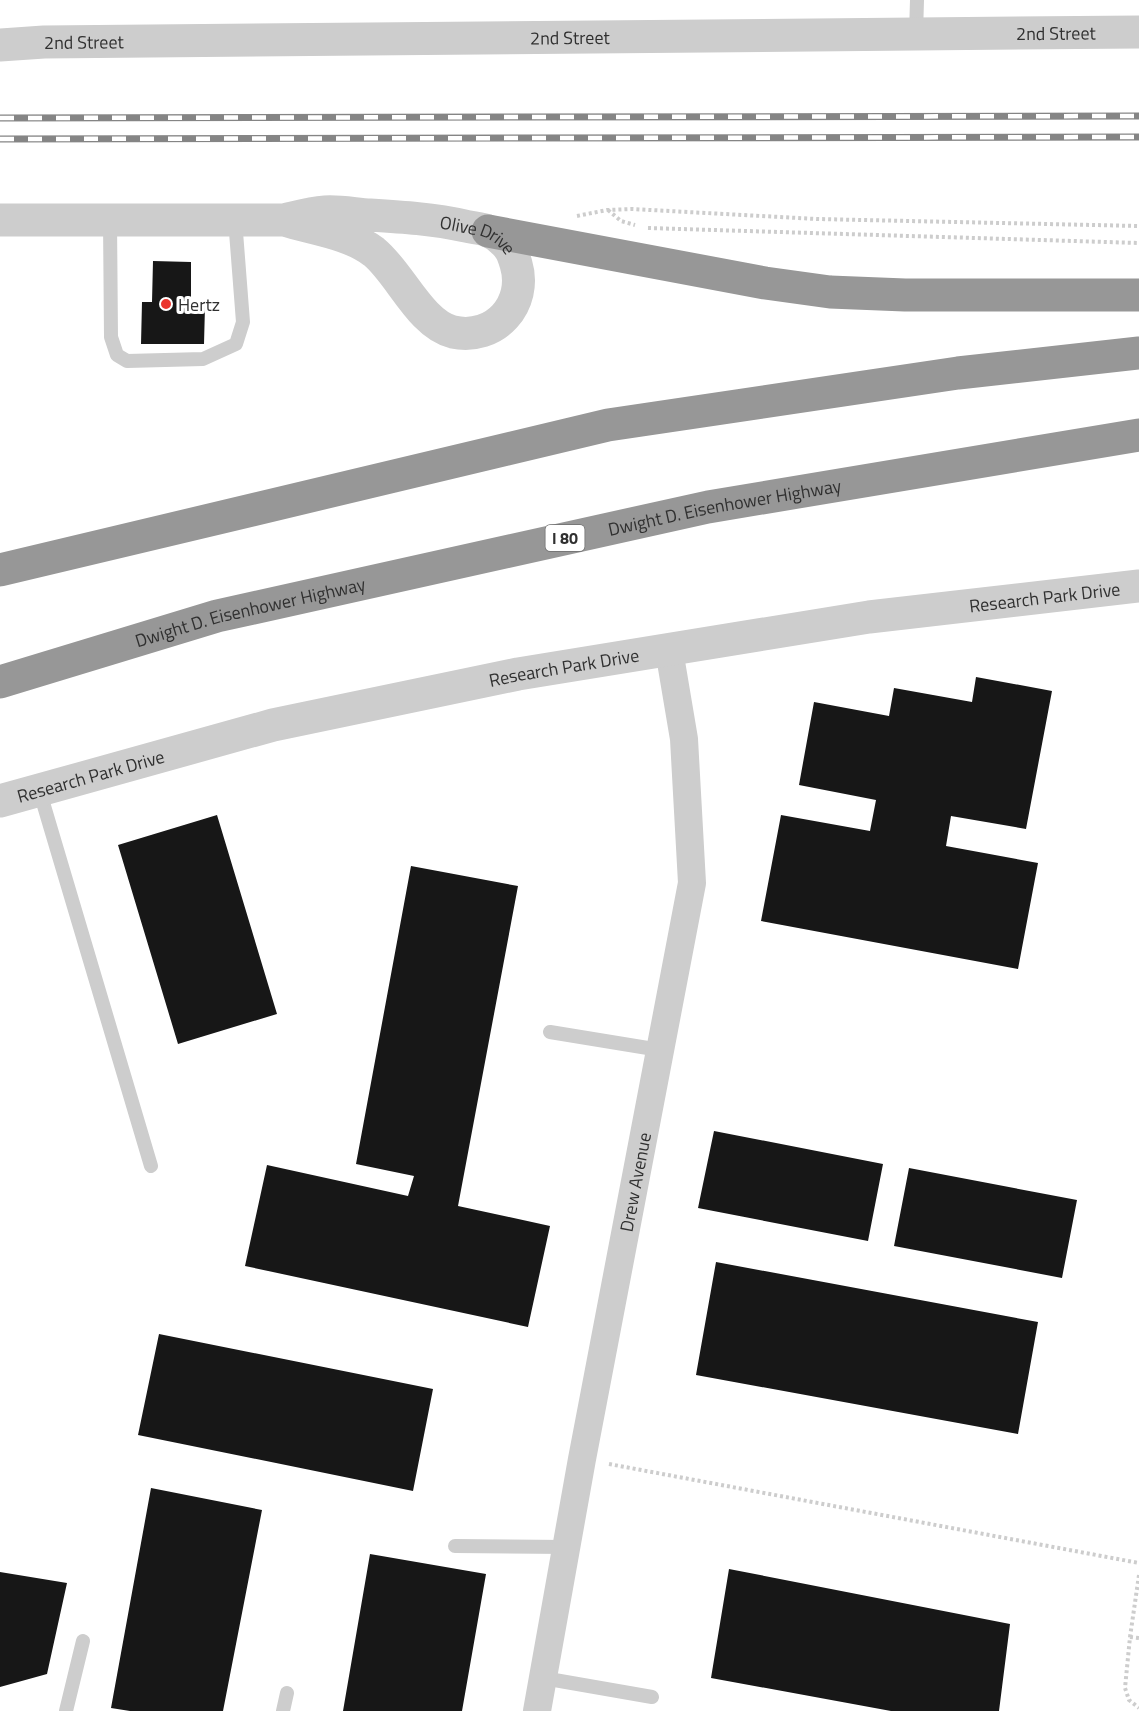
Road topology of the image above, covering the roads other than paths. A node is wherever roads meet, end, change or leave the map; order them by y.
1 (917, 0) edge
2 (1139, 32) edge
3 (916, 35) junction
4 (0, 45) edge
5 (235, 219) junction
6 (0, 220) edge
7 (110, 220) junction
8 (284, 220) junction
9 (488, 231) junction
10 (1139, 295) edge
11 (1139, 353) edge
12 (1139, 435) edge
13 (0, 570) edge
14 (1139, 586) edge
15 (669, 650) junction
16 (0, 682) edge
17 (39, 789) junction
18 (0, 801) edge
19 (550, 1032) dead end
20 (660, 1050) junction
21 (151, 1166) dead end
22 (455, 1546) dead end
23 (567, 1547) junction
24 (83, 1641) dead end
25 (543, 1678) junction
26 (287, 1693) dead end
27 (652, 1697) dead end
28 (66, 1711) edge
29 (283, 1711) edge
30 (537, 1711) edge

1 - 3 lane
2 - 3 street, 2nd Street
3 - 4 street, 2nd Street
5 - 7 street, Olive Drive
5 - 7 lane
5 - 8 street, Olive Drive
6 - 7 street, Olive Drive
8 - 9 street, Olive Drive
8 - 9 street, Olive Drive
9 - 10 highway
11 - 13 highway
12 - 16 highway, Dwight D. Eisenhower Highway / I 80
14 - 15 street, Research Park Drive
15 - 17 street, Research Park Drive
15 - 20 street, Drew Avenue
17 - 18 street, Research Park Drive
17 - 21 lane
19 - 20 lane
20 - 23 street, Drew Avenue
22 - 23 lane
23 - 25 street, Drew Avenue
24 - 28 lane
25 - 27 lane
25 - 30 street, Drew Avenue
26 - 29 lane

